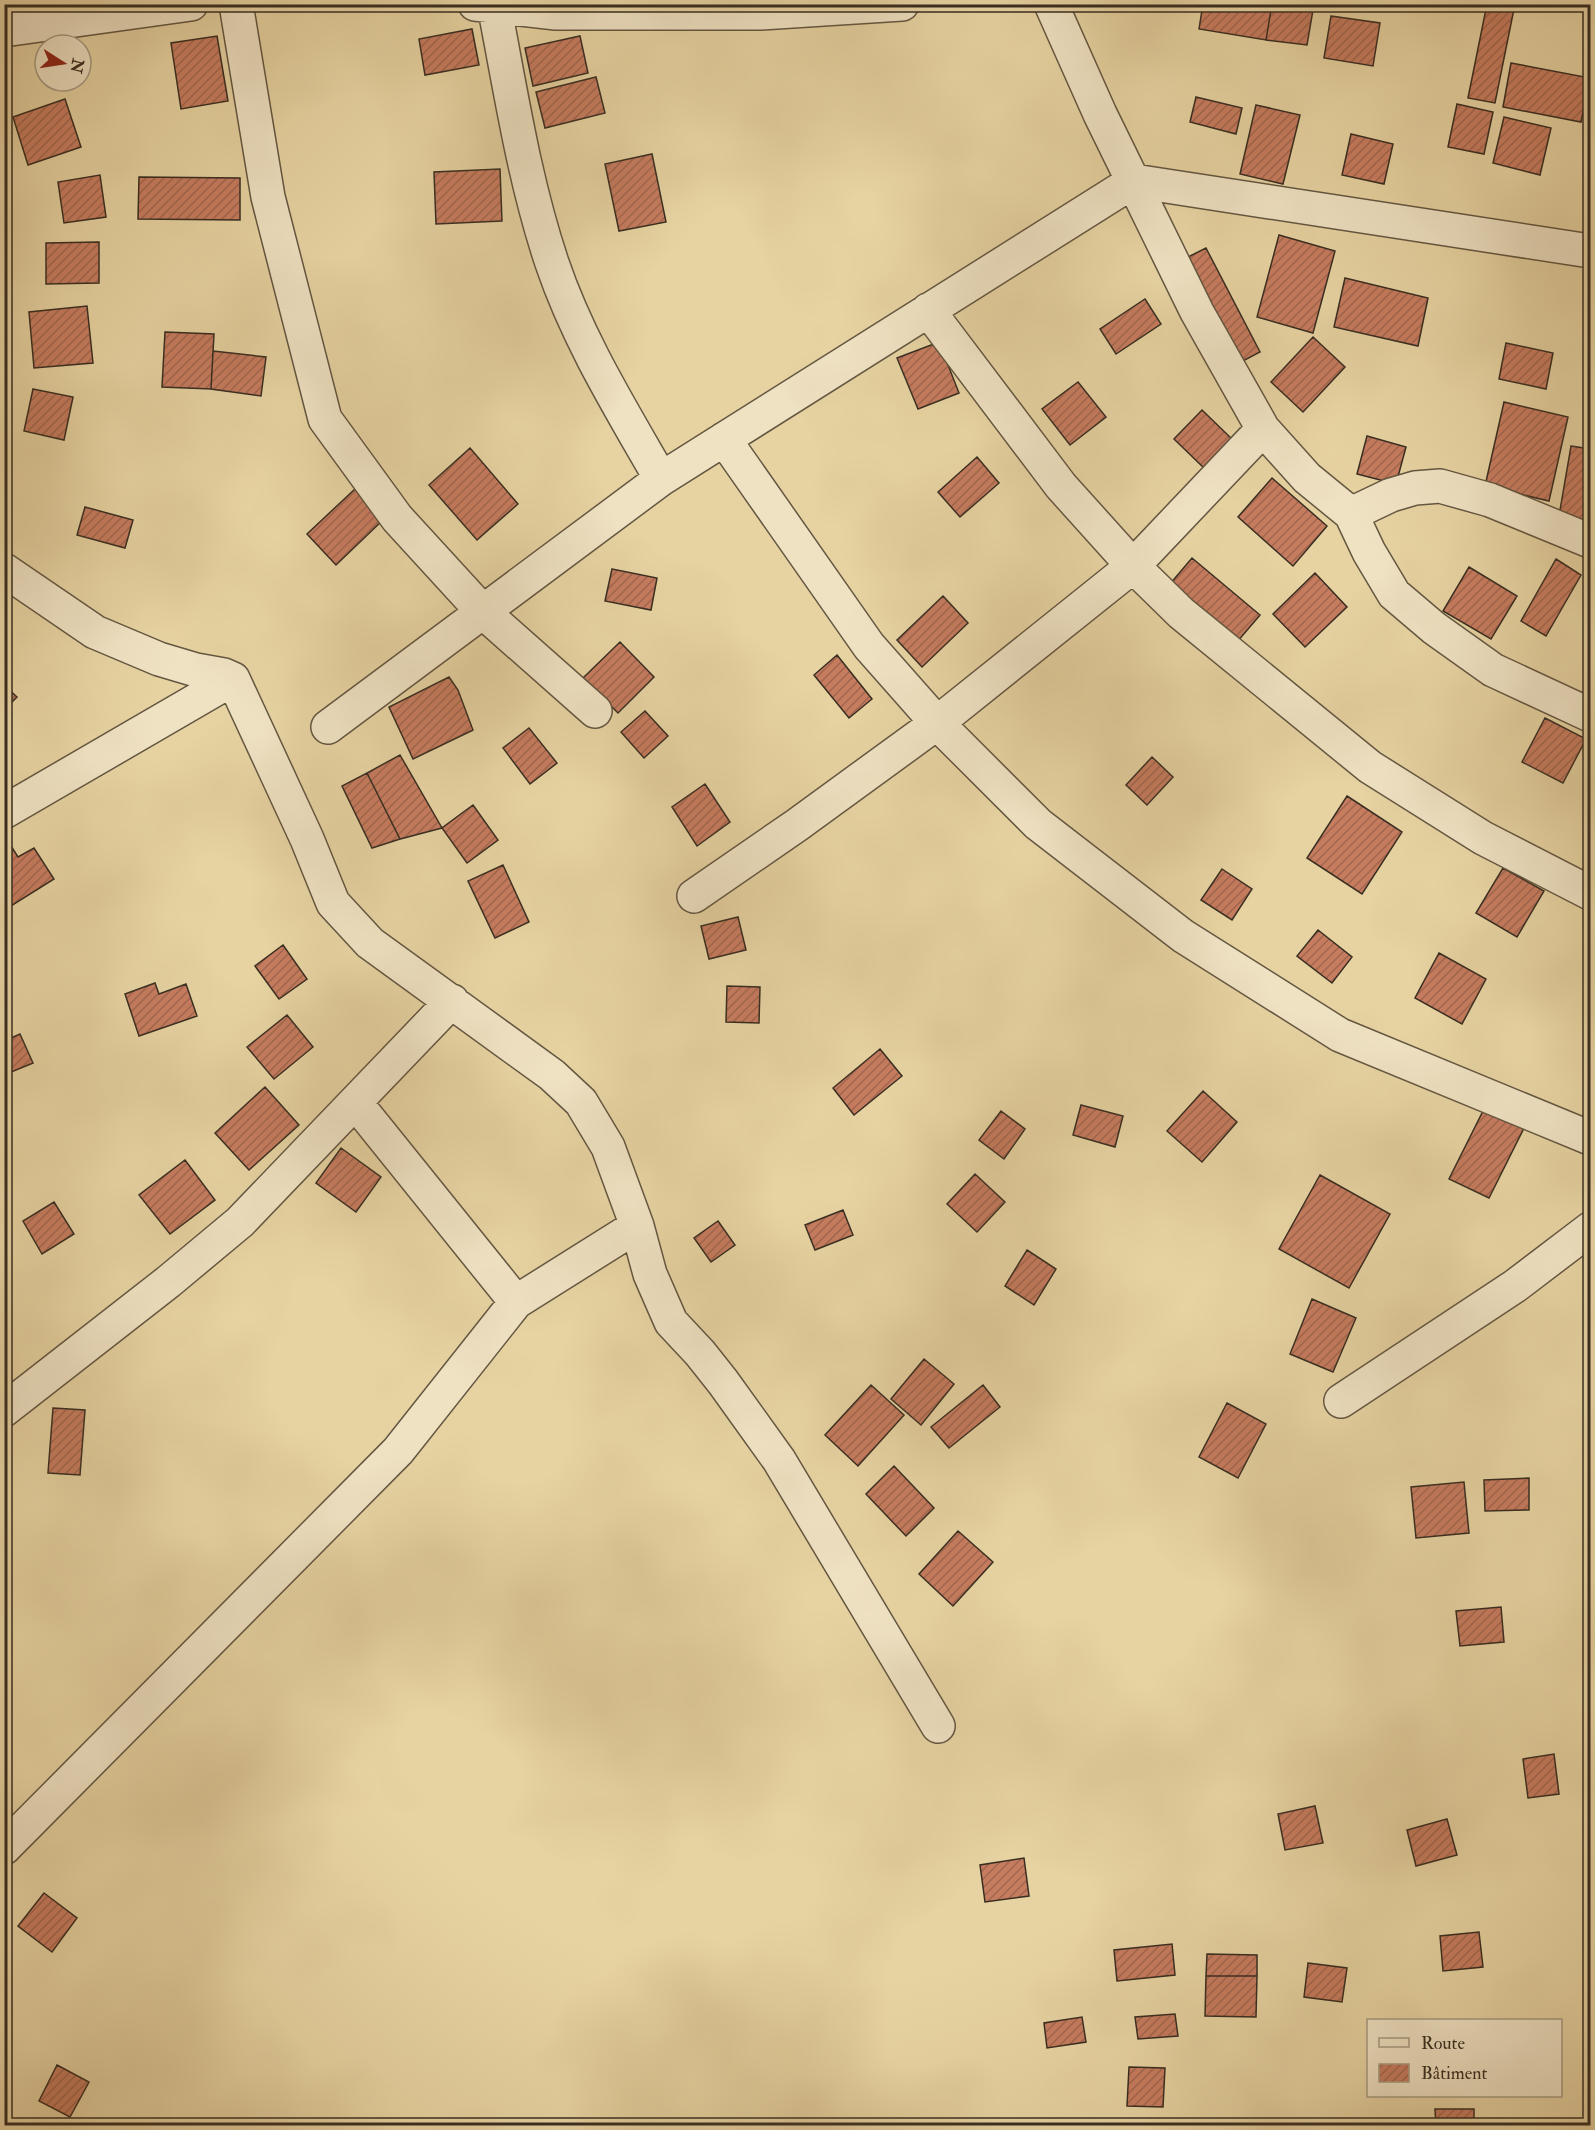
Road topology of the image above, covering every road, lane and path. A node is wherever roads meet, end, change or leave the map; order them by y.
1 (236, 4) edge
2 (902, 4) edge
3 (1051, 4) edge
4 (181, 5) edge
5 (484, 5) edge
6 (555, 9) edge
7 (4, 30) edge
8 (1134, 181) junction
9 (1590, 251) edge
10 (928, 310) junction
11 (1263, 429) junction
12 (724, 439) junction
13 (661, 479) junction
14 (1352, 514) junction
15 (1590, 541) edge
16 (1133, 566) junction
17 (4, 570) edge
18 (483, 612) junction
19 (233, 679) junction
20 (595, 711) dead end
21 (1590, 715) edge
22 (937, 723) junction
23 (328, 727) dead end
24 (4, 812) edge
25 (1590, 893) edge
26 (693, 896) dead end
27 (452, 1001) junction
28 (355, 1102) junction
29 (1590, 1138) edge
30 (637, 1226) junction
31 (1590, 1229) edge
32 (516, 1302) junction
33 (1341, 1401) dead end
34 (4, 1410) edge
35 (938, 1726) dead end
36 (4, 1848) edge

1 - 18 street
2 - 6 street
3 - 8 street
4 - 7 street
5 - 6 street
5 - 13 street
8 - 9 street
8 - 10 street
8 - 11 street
10 - 12 street
10 - 16 street
11 - 14 street
11 - 16 street
12 - 13 street
12 - 22 street
13 - 18 street
14 - 15 street
14 - 21 street
16 - 22 street
16 - 25 street
17 - 19 street
18 - 20 street
18 - 23 street
19 - 24 street
19 - 27 street
22 - 26 street
22 - 29 street
27 - 28 street
27 - 30 street
28 - 32 street
28 - 34 street
30 - 32 street
30 - 35 street
31 - 33 street
32 - 36 street

